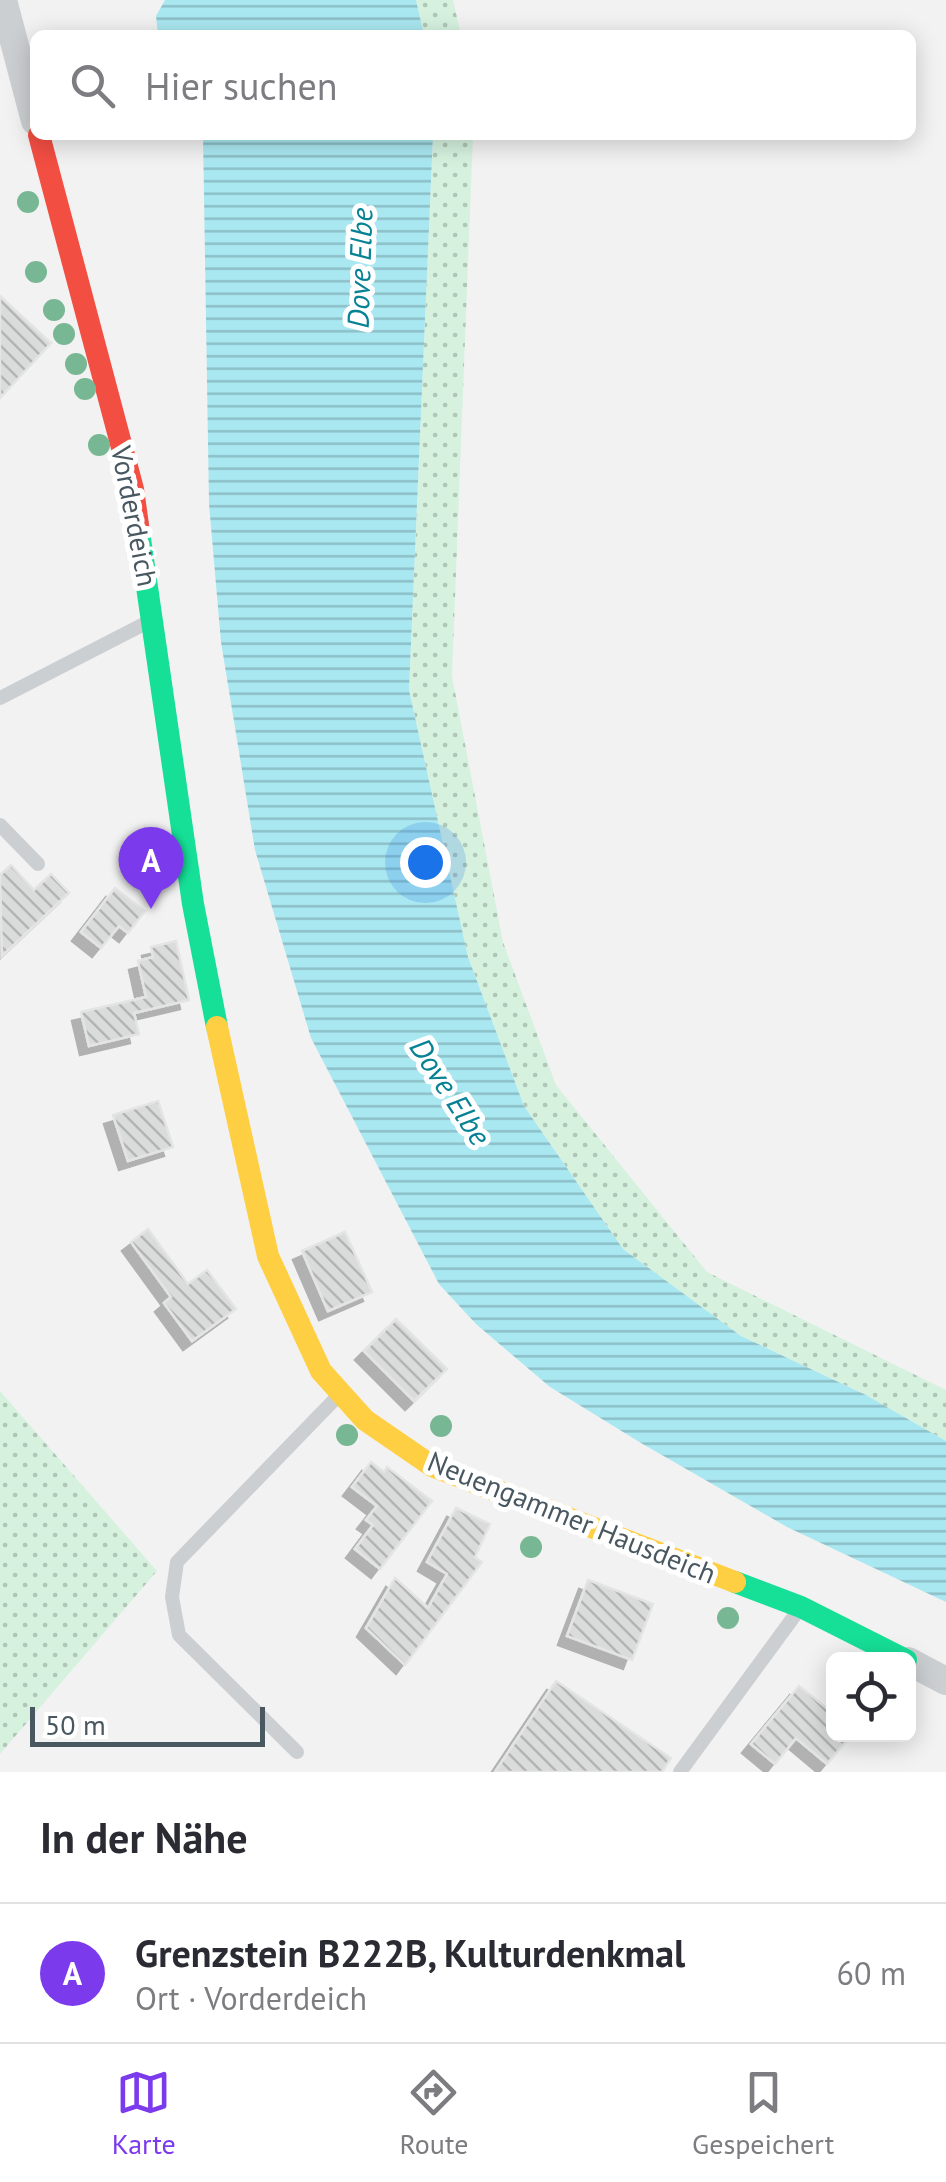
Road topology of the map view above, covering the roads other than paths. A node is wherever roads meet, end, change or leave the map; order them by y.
1 (3, 0) edge
2 (30, 102) edge
3 (40, 140) edge
4 (154, 618) junction
5 (0, 698) edge
6 (0, 825) edge
7 (38, 864) dead end
8 (193, 904) joint
9 (341, 1393) junction
10 (801, 1607) junction
11 (891, 1652) edge
12 (916, 1665) edge
13 (946, 1681) edge
14 (297, 1752) dead end
15 (680, 1772) edge

1 - 2 street
3 - 4 street, Vorderdeich
4 - 5 lane
4 - 8 street, Vorderdeich
6 - 7 lane
8 - 9 street, Neuengammer Hausdeich
9 - 10 street, Neuengammer Hausdeich
9 - 14 lane
10 - 11 street, Neuengammer Hausdeich
10 - 15 lane
12 - 13 street, Neuengammer Hausdeich

